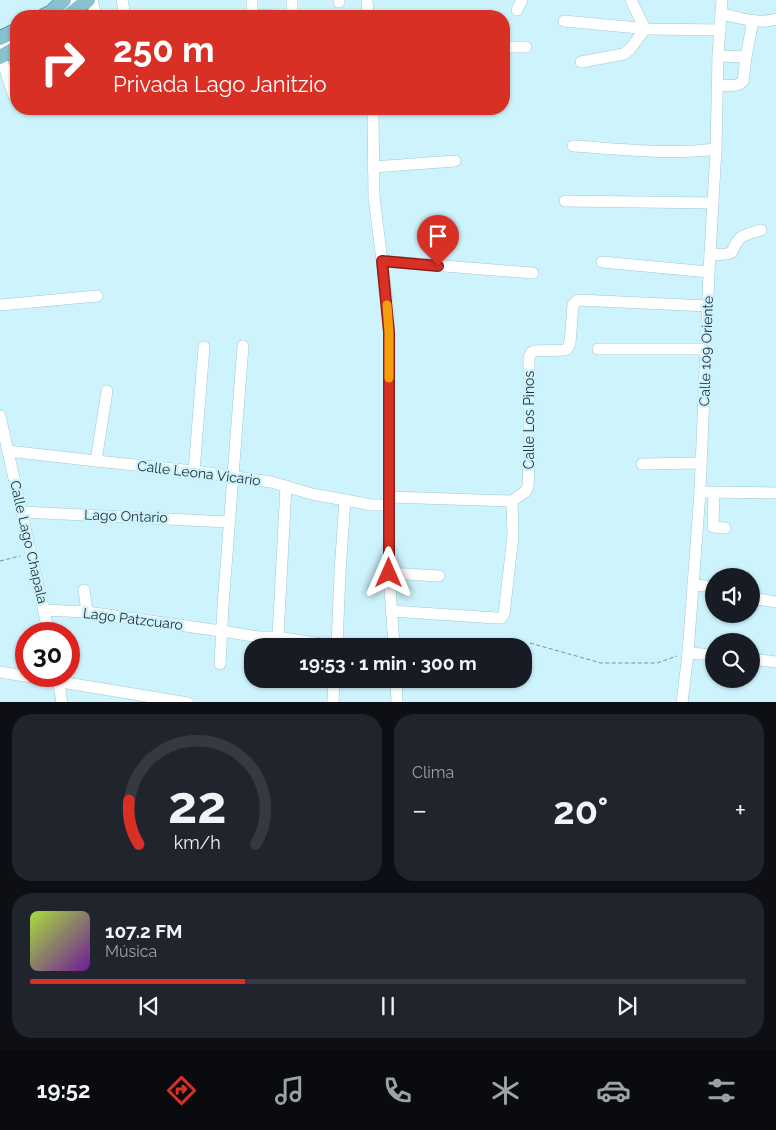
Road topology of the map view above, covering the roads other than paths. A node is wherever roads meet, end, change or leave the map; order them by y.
1 (64, 0) edge
2 (88, 0) edge
3 (631, 0) edge
4 (722, 0) edge
5 (73, 9) edge
6 (53, 10) edge
7 (721, 14) junction
8 (776, 19) edge
9 (752, 20) junction
10 (564, 21) dead end
11 (645, 28) junction
12 (720, 30) junction
13 (510, 48) edge
14 (526, 48) dead end
15 (718, 56) junction
16 (746, 57) junction
17 (0, 58) edge
18 (581, 62) dead end
19 (718, 84) junction
20 (10, 85) edge
21 (373, 115) edge
22 (573, 146) dead end
23 (716, 150) junction
24 (455, 161) dead end
25 (373, 167) junction
26 (566, 201) dead end
27 (713, 203) junction
28 (761, 230) dead end
29 (710, 255) junction
30 (382, 261) junction
31 (602, 262) dead end
32 (709, 272) junction
33 (532, 273) dead end
34 (97, 296) dead end
35 (0, 305) edge
36 (708, 306) junction
37 (243, 346) dead end
38 (204, 347) dead end
39 (598, 349) dead end
40 (706, 349) junction
41 (107, 391) dead end
42 (0, 416) edge
43 (8, 451) junction
44 (96, 461) junction
45 (642, 464) dead end
46 (701, 464) junction
47 (194, 471) junction
48 (234, 476) junction
49 (286, 486) junction
50 (700, 492) junction
51 (714, 492) junction
52 (776, 492) edge
53 (516, 498) junction
54 (345, 500) junction
55 (389, 501) junction
56 (22, 512) junction
57 (230, 522) junction
58 (725, 528) dead end
59 (389, 573) junction
60 (440, 576) dead end
61 (693, 585) junction
62 (705, 586) edge
63 (84, 590) dead end
64 (760, 599) edge
65 (776, 602) edge
66 (44, 610) junction
67 (391, 611) junction
68 (87, 612) junction
69 (46, 622) edge
70 (222, 631) junction
71 (278, 637) junction
72 (284, 638) edge
73 (337, 638) edge
74 (393, 638) edge
75 (688, 653) junction
76 (705, 654) edge
77 (760, 660) edge
78 (776, 662) edge
79 (220, 664) dead end
80 (0, 672) edge
81 (15, 674) edge
82 (80, 683) edge
83 (60, 687) edge
84 (334, 688) edge
85 (396, 688) edge
86 (333, 701) edge
87 (62, 702) edge
88 (188, 702) edge
89 (397, 702) edge
90 (682, 702) edge

1 - 6 main road
2 - 5 main road
3 - 11 street
4 - 7 street, Calle 109 Oriente
7 - 9 street
7 - 12 street, Calle 109 Oriente
8 - 9 street
9 - 16 street
10 - 11 street
11 - 12 street
11 - 18 street
12 - 15 street, Calle 109 Oriente
13 - 14 street
15 - 16 street
15 - 19 street, Calle 109 Oriente
16 - 19 street
17 - 20 street
19 - 23 street, Calle 109 Oriente
21 - 25 street
22 - 23 street
23 - 27 street, Calle 109 Oriente
24 - 25 street
25 - 30 street
26 - 27 street
27 - 29 street, Calle 109 Oriente
28 - 29 street
29 - 32 street, Calle 109 Oriente
30 - 33 street
30 - 55 street
31 - 32 street
32 - 36 street, Calle 109 Oriente
34 - 35 street
36 - 40 street, Calle 109 Oriente
36 - 53 street, Calle Los Pinos
37 - 48 street
38 - 47 street
39 - 40 street
40 - 46 street, Calle 109 Oriente
41 - 44 street
42 - 43 street, Calle Lago Chapala
43 - 44 street, Calle Leona Vicario
43 - 56 street, Calle Lago Chapala
44 - 47 street, Calle Leona Vicario
45 - 46 street
46 - 50 street, Calle 109 Oriente
47 - 48 street, Calle Leona Vicario
48 - 49 street, Calle Leona Vicario
48 - 57 street
49 - 54 street, Calle Leona Vicario
49 - 71 street
50 - 51 street
50 - 61 street, Calle 109 Oriente
51 - 52 street
51 - 58 street
53 - 55 street, Calle Leona Vicario
53 - 67 street
54 - 55 street, Calle Leona Vicario
54 - 73 street
55 - 59 street
56 - 57 street, Lago Ontario
56 - 66 street, Calle Lago Chapala
57 - 70 street
59 - 60 street
59 - 67 street
61 - 62 street
61 - 75 street, Calle 109 Oriente
63 - 68 street
64 - 65 street
66 - 68 street, Lago Patzcuaro
66 - 69 street, Calle Lago Chapala
67 - 74 street
68 - 70 street, Lago Patzcuaro
70 - 71 street, Lago Patzcuaro
70 - 79 street
71 - 72 street, Lago Patzcuaro
75 - 76 street
75 - 90 street, Calle 109 Oriente
77 - 78 street
80 - 81 street
82 - 88 street
83 - 87 street
84 - 86 street
85 - 89 street

